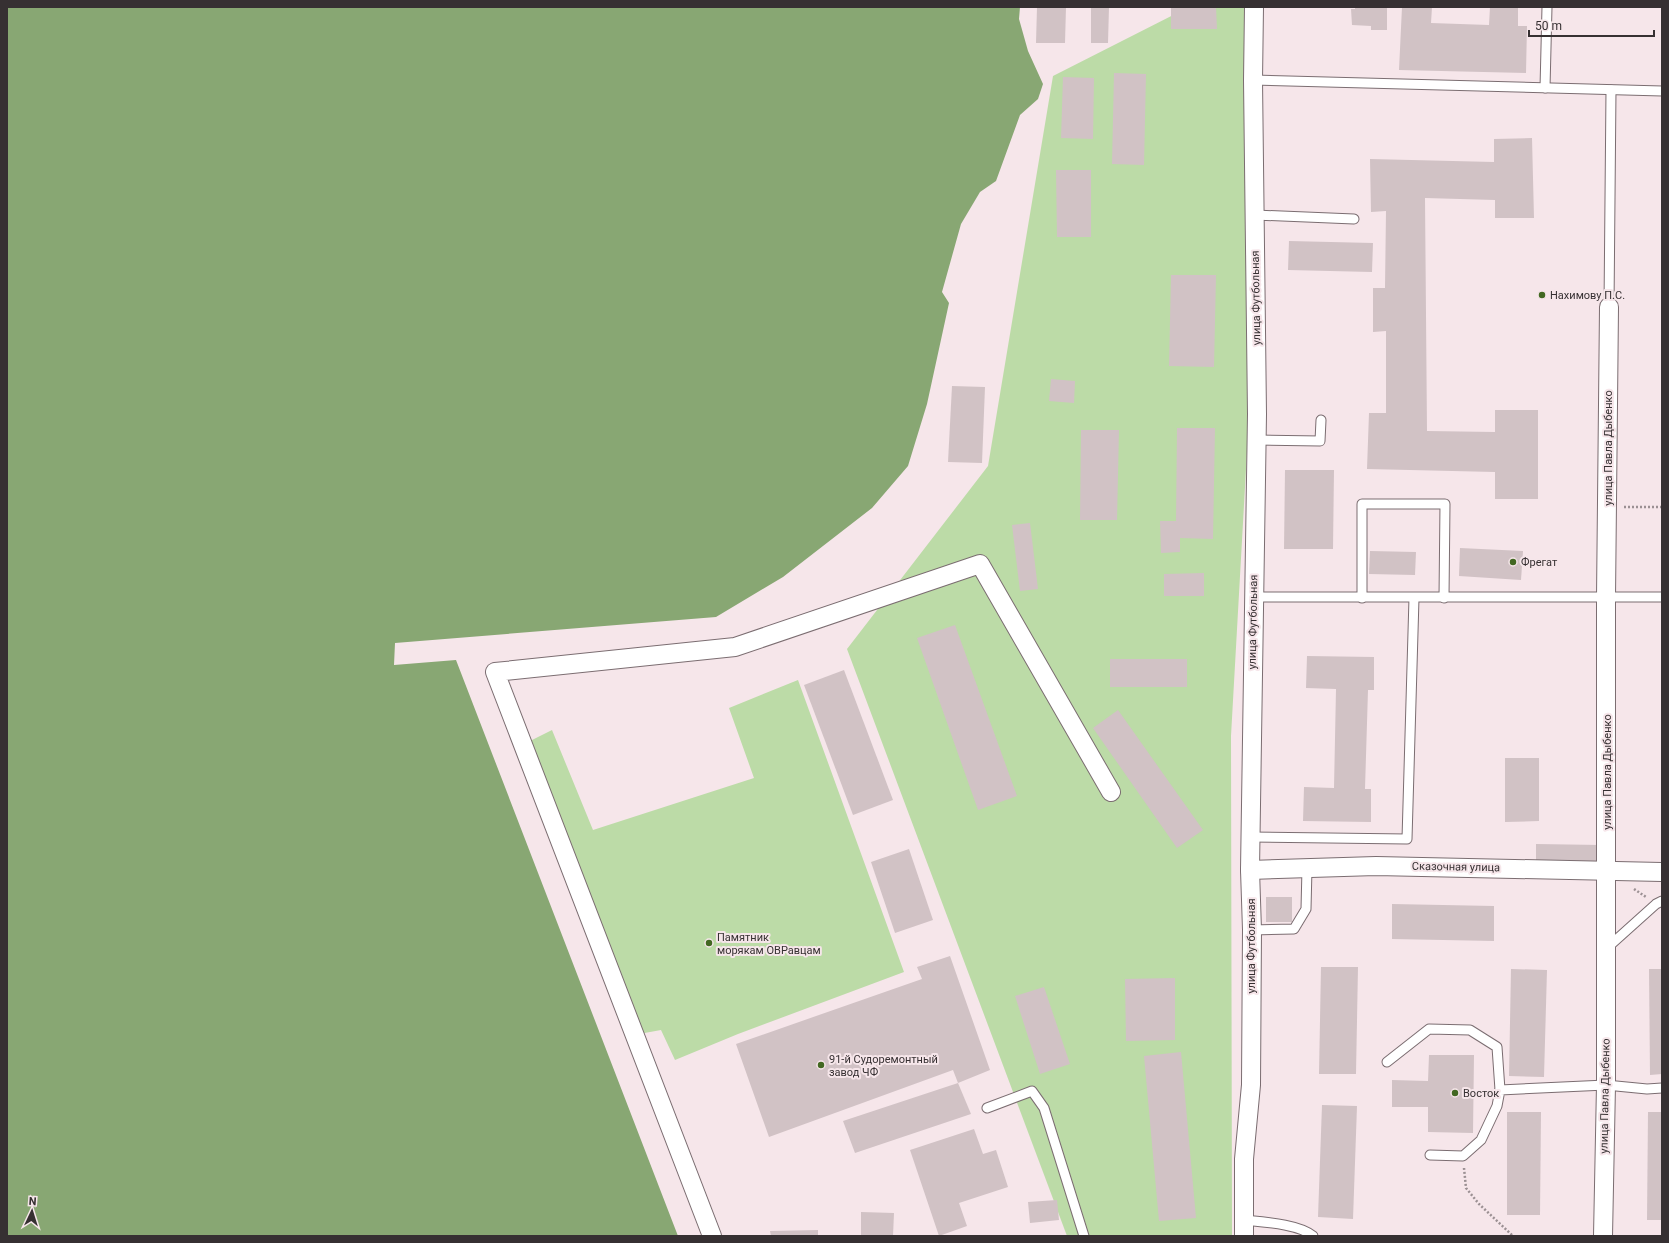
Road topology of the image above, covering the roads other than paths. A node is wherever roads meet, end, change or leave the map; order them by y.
1 (1254, 7) edge
2 (1547, 7) edge
3 (1254, 80) junction
4 (1545, 88) junction
5 (1611, 90) junction
6 (1662, 91) edge
7 (1255, 215) junction
8 (1354, 219) dead end
9 (1609, 307) joint
10 (1320, 420) dead end
11 (1256, 440) junction
12 (1254, 597) junction
13 (1362, 598) junction
14 (1414, 598) junction
15 (1444, 598) junction
16 (1606, 598) junction
17 (1662, 598) edge
18 (1111, 792) dead end
19 (1250, 837) junction
20 (1307, 868) junction
21 (1250, 870) junction
22 (1607, 870) junction
23 (1662, 872) edge
24 (1662, 901) edge
25 (1252, 930) junction
26 (1606, 948) junction
27 (1388, 1062) dead end
28 (1606, 1085) junction
29 (1662, 1088) edge
30 (1500, 1090) junction
31 (987, 1108) dead end
32 (1430, 1155) dead end
33 (1244, 1228) edge
34 (712, 1236) edge
35 (1084, 1236) edge
36 (1313, 1236) edge
37 (1603, 1236) edge

1 - 3 street, улица Футбольная
2 - 4 lane
3 - 4 lane
3 - 7 street, улица Футбольная
4 - 5 lane
5 - 6 lane
5 - 9 lane
7 - 8 lane
7 - 11 street, улица Футбольная
9 - 16 street, улица Павла Дыбенко
10 - 11 lane
11 - 12 street, улица Футбольная
12 - 13 lane
12 - 19 street, улица Футбольная
13 - 14 lane
13 - 15 lane
14 - 15 lane
14 - 19 lane
15 - 16 lane
16 - 17 lane
16 - 22 street, улица Павла Дыбенко
18 - 34 street
19 - 21 street, улица Футбольная
20 - 21 street, Сказочная улица
20 - 22 street, Сказочная улица
20 - 25 lane
21 - 25 street, улица Футбольная
22 - 23 street, Сказочная улица
22 - 26 street, улица Павла Дыбенко
24 - 26 lane
25 - 33 street, улица Футбольная
26 - 28 street, улица Павла Дыбенко
27 - 30 lane
28 - 29 lane
28 - 30 lane
28 - 37 street, улица Павла Дыбенко
30 - 32 lane
31 - 35 lane
33 - 36 lane

